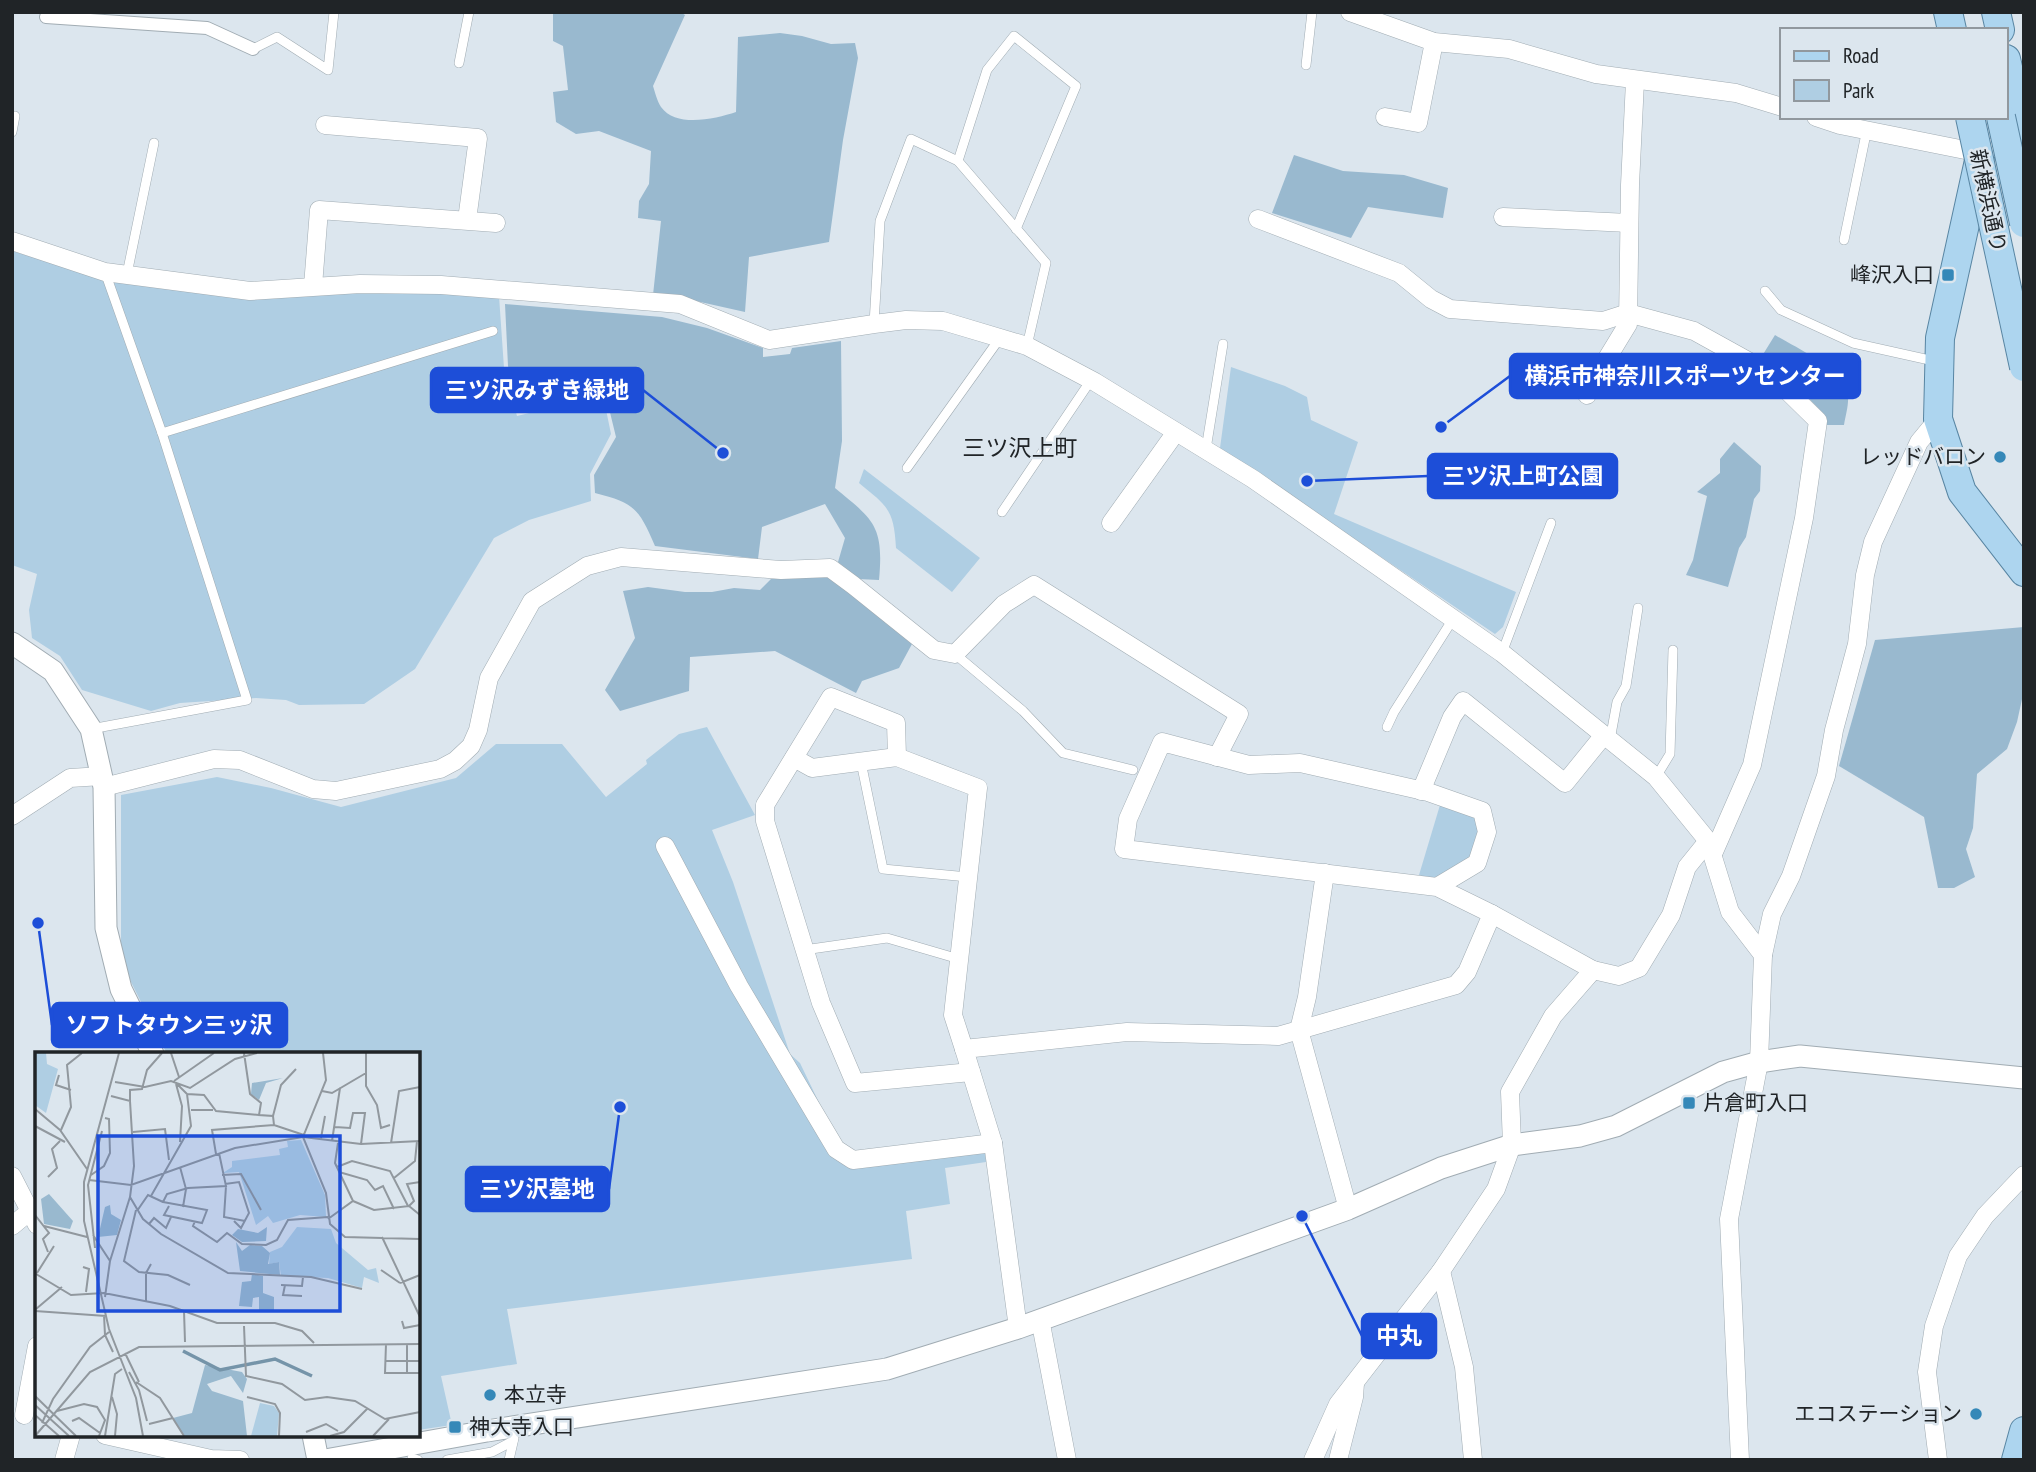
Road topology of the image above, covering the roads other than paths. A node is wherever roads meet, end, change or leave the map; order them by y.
1 (334, 12) edge
2 (469, 12) edge
3 (1312, 12) edge
4 (1350, 12) edge
5 (47, 17) dead end
6 (1434, 42) junction
7 (253, 49) joint
8 (460, 64) dead end
9 (1306, 65) dead end
10 (2008, 68) edge
11 (1635, 81) junction
12 (1780, 106) edge
13 (15, 116) dead end
14 (1385, 117) dead end
15 (1822, 119) edge
16 (1972, 119) edge
17 (1972, 119) edge
18 (2001, 119) edge
19 (325, 125) dead end
20 (1867, 129) junction
21 (12, 132) edge
22 (2024, 136) edge
23 (154, 143) dead end
24 (1980, 153) junction
25 (958, 161) junction
26 (1503, 217) dead end
27 (1258, 219) dead end
28 (467, 220) junction
29 (496, 223) dead end
30 (1629, 223) junction
31 (2024, 223) edge
32 (1016, 229) junction
33 (1844, 240) dead end
34 (12, 241) edge
35 (105, 272) junction
36 (127, 274) junction
37 (313, 286) junction
38 (1765, 291) dead end
39 (1628, 313) junction
40 (874, 324) junction
41 (494, 331) dead end
42 (1000, 338) junction
43 (1223, 344) dead end
44 (1027, 345) junction
45 (1939, 362) junction
46 (2024, 367) edge
47 (1091, 380) junction
48 (1587, 395) dead end
49 (1938, 419) junction
50 (1176, 432) junction
51 (162, 433) junction
52 (1206, 449) junction
53 (907, 468) dead end
54 (1002, 512) dead end
55 (1111, 523) dead end
56 (1551, 523) dead end
57 (2024, 572) edge
58 (1637, 608) dead end
59 (1453, 619) junction
60 (12, 643) edge
61 (1673, 650) dead end
62 (1502, 653) junction
63 (955, 654) junction
64 (1387, 727) dead end
65 (91, 729) junction
66 (1607, 738) junction
67 (897, 757) junction
68 (1217, 757) junction
69 (794, 758) junction
70 (861, 762) junction
71 (1141, 772) junction
72 (1656, 777) junction
73 (103, 781) junction
74 (1421, 791) junction
75 (12, 816) edge
76 (665, 846) dead end
77 (1711, 848) junction
78 (1325, 873) junction
79 (968, 877) junction
80 (1437, 887) junction
81 (1492, 914) junction
82 (804, 950) junction
83 (1763, 956) junction
84 (959, 959) junction
85 (1593, 971) junction
86 (1299, 1030) junction
87 (964, 1049) junction
88 (152, 1052) edge
89 (1759, 1062) junction
90 (971, 1072) junction
91 (2024, 1078) edge
92 (993, 1143) junction
93 (1512, 1145) junction
94 (2024, 1175) edge
95 (12, 1176) edge
96 (1348, 1209) junction
97 (33, 1218) edge
98 (12, 1226) edge
99 (1441, 1271) junction
100 (1040, 1319) junction
101 (1018, 1328) junction
102 (35, 1357) edge
103 (1355, 1382) junction
104 (24, 1416) edge
105 (2024, 1431) edge
106 (515, 1434) junction
107 (70, 1437) edge
108 (114, 1437) edge
109 (313, 1437) edge
110 (152, 1447) edge
111 (411, 1456) edge
112 (64, 1460) edge
113 (240, 1460) edge
114 (318, 1460) edge
115 (325, 1460) edge
116 (447, 1460) edge
117 (509, 1460) edge
118 (1067, 1460) edge
119 (1313, 1460) edge
120 (1338, 1460) edge
121 (1473, 1460) edge
122 (1740, 1460) edge
123 (1938, 1460) edge
124 (2016, 1460) edge

1 - 7 lane
2 - 8 lane
3 - 9 lane
4 - 6 street
5 - 7 street
6 - 11 street
6 - 14 street
10 - 22 main road
11 - 12 street
11 - 30 street
13 - 21 lane
15 - 20 street
16 - 24 main road
17 - 46 main road, 新横浜通り, bridge
18 - 31 main road, 新横浜通り, bridge
19 - 28 street
20 - 24 street
20 - 33 lane
22 - 24 street
23 - 36 lane
24 - 45 main road
25 - 32 lane
25 - 32 lane
25 - 40 lane
26 - 30 street
27 - 39 street
28 - 29 street
28 - 37 street
30 - 39 street
32 - 44 lane
34 - 35 street
35 - 36 street
35 - 51 lane
36 - 37 street
37 - 40 street
38 - 45 lane
39 - 48 street
39 - 77 street
40 - 42 street
41 - 51 lane
42 - 44 street
42 - 53 lane
43 - 52 lane
44 - 47 street
45 - 49 main road
47 - 50 street
47 - 54 lane
49 - 57 main road
49 - 83 street
50 - 52 street
50 - 55 street
51 - 65 lane
52 - 59 street
56 - 62 lane
58 - 66 lane
59 - 62 street
59 - 64 lane
60 - 65 street
61 - 72 lane
62 - 66 street
63 - 68 street
63 - 71 lane
63 - 73 street
65 - 73 street
66 - 72 street
66 - 74 street
67 - 69 street
67 - 70 street
67 - 79 street
68 - 71 street
68 - 74 street
69 - 70 street
69 - 82 street
70 - 79 lane
71 - 78 street
72 - 77 street
73 - 75 street
73 - 88 street
74 - 80 street
76 - 92 street
77 - 83 street
77 - 85 street
78 - 80 street
78 - 86 street
79 - 84 street
80 - 81 street
81 - 85 street
81 - 86 street
82 - 84 lane
82 - 90 street
83 - 89 street
84 - 87 street
85 - 93 street
86 - 87 street
86 - 96 street
87 - 90 street
89 - 91 street
89 - 93 street
89 - 122 street
90 - 92 street
92 - 101 street
93 - 96 street
93 - 99 street
94 - 123 street
95 - 97 street
96 - 100 street
97 - 98 street
99 - 103 street
99 - 121 street
100 - 101 street
100 - 118 street
101 - 106 street
102 - 104 street
103 - 119 street
103 - 120 street
105 - 124 main road
106 - 111 street
106 - 116 lane
106 - 117 lane
107 - 112 street
108 - 110 street
109 - 114 street
110 - 113 street
111 - 115 street

